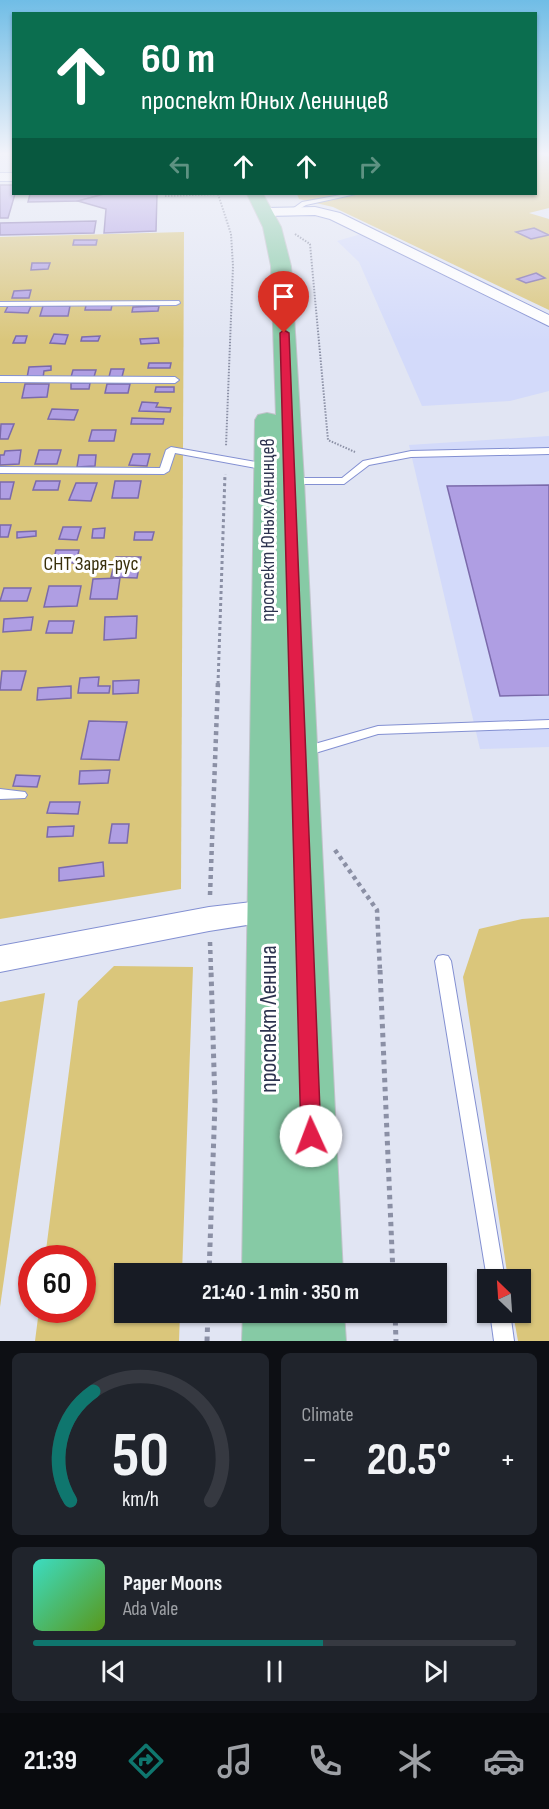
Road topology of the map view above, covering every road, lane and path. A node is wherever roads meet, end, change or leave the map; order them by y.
1 (225, 216) edge
2 (249, 216) edge
3 (273, 216) edge
4 (333, 216) edge
5 (293, 232) dead end
6 (0, 303) edge
7 (176, 303) dead end
8 (549, 321) edge
9 (0, 379) edge
10 (175, 380) dead end
11 (345, 447) dead end
12 (549, 451) edge
13 (225, 459) junction
14 (0, 470) edge
15 (279, 474) junction
16 (549, 724) edge
17 (300, 753) junction
18 (0, 794) edge
19 (20, 795) dead end
20 (334, 837) dead end
21 (280, 889) junction
22 (209, 919) junction
23 (0, 959) edge
24 (443, 961) dead end
25 (209, 1263) edge
26 (269, 1263) edge
27 (315, 1263) edge
28 (393, 1263) edge
29 (493, 1269) edge
30 (208, 1323) edge
31 (270, 1323) edge
32 (317, 1323) edge
33 (395, 1323) edge
34 (502, 1323) edge
35 (207, 1341) edge
36 (270, 1341) edge
37 (318, 1341) edge
38 (396, 1341) edge
39 (504, 1341) edge

1 - 13 path
2 - 15 main road, проспект Юных Ленинцев
3 - 15 main road, проспект Юных Ленинцев
4 - 8 street
5 - 11 path
6 - 7 lane
9 - 10 lane
12 - 15 lane
13 - 14 lane
13 - 15 lane
13 - 22 path
15 - 17 main road, проспект Юных Ленинцев
15 - 21 main road, проспект Юных Ленинцев
16 - 17 lane
17 - 21 main road, проспект Юных Ленинцев
18 - 19 lane
20 - 28 path
21 - 22 street
21 - 26 main road, проспект Ленина
21 - 27 main road, проспект Ленина
22 - 23 street
22 - 25 path
24 - 29 lane
30 - 35 path
31 - 36 main road
32 - 37 main road
33 - 38 path
34 - 39 lane

